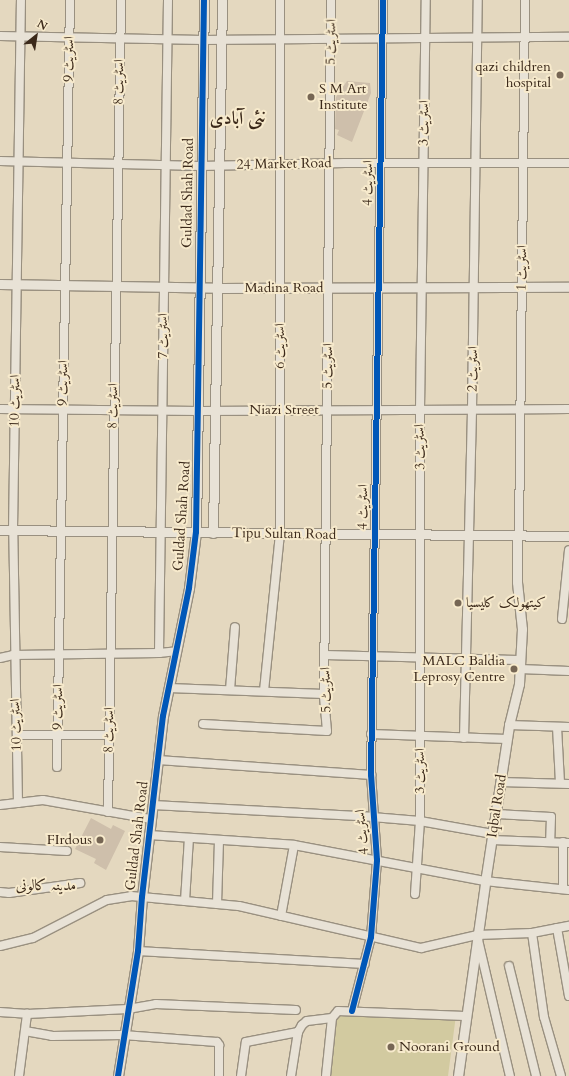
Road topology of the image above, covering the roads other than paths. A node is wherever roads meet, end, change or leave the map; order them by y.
1 (21, 0) edge
2 (70, 0) edge
3 (121, 0) edge
4 (168, 0) edge
5 (204, 0) edge
6 (222, 0) edge
7 (280, 0) edge
8 (331, 0) edge
9 (382, 0) edge
10 (426, 0) edge
11 (478, 0) edge
12 (525, 0) edge
13 (0, 36) edge
14 (21, 36) junction
15 (569, 37) edge
16 (69, 38) junction
17 (120, 38) junction
18 (478, 38) junction
19 (524, 38) junction
20 (167, 39) junction
21 (203, 40) junction
22 (221, 40) junction
23 (280, 40) junction
24 (331, 40) junction
25 (382, 40) junction
26 (426, 40) junction
27 (0, 161) edge
28 (19, 162) junction
29 (67, 163) junction
30 (330, 163) junction
31 (380, 163) junction
32 (424, 163) junction
33 (476, 163) junction
34 (523, 163) junction
35 (569, 163) edge
36 (117, 164) junction
37 (280, 164) junction
38 (165, 165) junction
39 (200, 166) junction
40 (218, 166) junction
41 (0, 284) edge
42 (18, 284) junction
43 (65, 285) junction
44 (115, 285) junction
45 (164, 286) junction
46 (198, 286) junction
47 (328, 287) junction
48 (379, 287) junction
49 (422, 287) junction
50 (474, 287) junction
51 (522, 287) junction
52 (569, 287) edge
53 (218, 288) junction
54 (280, 288) junction
55 (0, 409) edge
56 (15, 409) junction
57 (520, 409) junction
58 (569, 409) edge
59 (63, 410) junction
60 (113, 410) junction
61 (217, 410) junction
62 (280, 410) junction
63 (327, 410) junction
64 (377, 410) junction
65 (420, 410) junction
66 (472, 410) junction
67 (162, 411) junction
68 (199, 411) junction
69 (0, 530) edge
70 (13, 530) junction
71 (61, 531) junction
72 (111, 531) junction
73 (162, 532) junction
74 (196, 532) junction
75 (213, 533) junction
76 (280, 534) junction
77 (327, 534) junction
78 (374, 535) junction
79 (421, 535) junction
80 (469, 536) junction
81 (518, 536) junction
82 (569, 536) edge
83 (569, 550) edge
84 (562, 619) dead end
85 (235, 626) dead end
86 (177, 651) junction
87 (110, 653) junction
88 (158, 653) junction
89 (59, 654) junction
90 (13, 655) junction
91 (325, 655) junction
92 (373, 656) junction
93 (0, 658) edge
94 (420, 658) junction
95 (466, 659) junction
96 (520, 665) junction
97 (569, 671) edge
98 (169, 688) junction
99 (230, 690) junction
100 (264, 691) junction
101 (324, 694) junction
102 (203, 724) dead end
103 (509, 725) junction
104 (557, 727) junction
105 (569, 728) edge
106 (371, 734) junction
107 (17, 735) junction
108 (58, 735) junction
109 (109, 735) junction
110 (420, 736) junction
111 (464, 738) junction
112 (507, 739) junction
113 (158, 760) junction
114 (57, 767) dead end
115 (371, 775) junction
116 (501, 782) junction
117 (560, 784) junction
118 (569, 784) edge
119 (18, 803) junction
120 (153, 805) junction
121 (0, 806) edge
122 (108, 812) junction
123 (496, 814) junction
124 (372, 817) junction
125 (151, 819) junction
126 (420, 821) junction
127 (149, 835) junction
128 (492, 837) junction
129 (189, 838) junction
130 (219, 840) junction
131 (550, 842) junction
132 (566, 843) edge
133 (294, 845) junction
134 (0, 847) edge
135 (67, 851) dead end
136 (377, 860) junction
137 (416, 868) junction
138 (485, 880) junction
139 (80, 883) dead end
140 (566, 890) edge
141 (0, 892) edge
142 (414, 894) dead end
143 (142, 896) junction
144 (185, 901) junction
145 (217, 904) junction
146 (281, 916) junction
147 (569, 926) edge
148 (557, 928) junction
149 (532, 933) junction
150 (477, 935) junction
151 (371, 937) junction
152 (0, 946) edge
153 (138, 951) junction
154 (365, 964) junction
155 (509, 966) dead end
156 (569, 996) edge
157 (128, 1009) junction
158 (296, 1010) dead end
159 (0, 1012) edge
160 (352, 1012) junction
161 (27, 1014) junction
162 (464, 1016) junction
163 (332, 1018) junction
164 (25, 1030) junction
165 (298, 1032) junction
166 (123, 1036) junction
167 (19, 1076) edge
168 (118, 1076) edge
169 (219, 1076) edge
170 (241, 1076) edge
171 (290, 1076) edge
172 (326, 1076) edge
173 (458, 1076) edge
174 (510, 1076) edge
175 (536, 1076) edge
176 (561, 1076) edge

1 - 14 street, اسٹریٹ 10
2 - 16 street, اسٹریٹ 9
3 - 17 street, اسٹریٹ 8
4 - 20 street, اسٹریٹ 7
5 - 21 street, Guldad Shah Road
6 - 22 street, Guldad Shah Road
7 - 23 street, اسٹریٹ 6
8 - 24 street, اسٹریٹ 5
9 - 25 street, اسٹریٹ 4
10 - 26 street, اسٹریٹ 3
11 - 18 street, اسٹریٹ 2
12 - 19 street, اسٹریٹ 1
13 - 14 street
14 - 16 street
14 - 28 street, اسٹریٹ 10
15 - 19 street
16 - 17 street
16 - 29 street, اسٹریٹ 9
17 - 20 street
17 - 36 street, اسٹریٹ 8
18 - 19 street
18 - 26 street
18 - 33 street, اسٹریٹ 2
19 - 34 street, اسٹریٹ 1
20 - 21 street
20 - 38 street, اسٹریٹ 7
21 - 22 street
21 - 39 street, Guldad Shah Road
22 - 23 street
22 - 40 street, Guldad Shah Road
23 - 24 street
23 - 37 street, اسٹریٹ 6
24 - 25 street
24 - 30 street, اسٹریٹ 5
25 - 26 street
25 - 31 street, اسٹریٹ 4
26 - 32 street, اسٹریٹ 3
27 - 28 street, 24 Market Road
28 - 29 street, 24 Market Road
28 - 42 street, اسٹریٹ 10
29 - 36 street, 24 Market Road
29 - 43 street, اسٹریٹ 9
30 - 31 street, 24 Market Road
30 - 37 street, 24 Market Road
30 - 47 street, اسٹریٹ 5
31 - 32 street, 24 Market Road
31 - 48 street, اسٹریٹ 4
32 - 33 street, 24 Market Road
32 - 49 street, اسٹریٹ 3
33 - 34 street, 24 Market Road
33 - 50 street, اسٹریٹ 2
34 - 35 street, 24 Market Road
34 - 51 street, اسٹریٹ 1
36 - 38 street, 24 Market Road
36 - 44 street, اسٹریٹ 8
37 - 40 street, 24 Market Road
37 - 54 street, اسٹریٹ 6
38 - 39 street, 24 Market Road
38 - 45 street, اسٹریٹ 7
39 - 40 street, 24 Market Road
39 - 46 street, Guldad Shah Road
40 - 53 street, Guldad Shah Road
41 - 42 street, Madina Road
42 - 43 street, Madina Road
42 - 56 street, اسٹریٹ 10
43 - 44 street, Madina Road
43 - 59 street, اسٹریٹ 9
44 - 45 street, Madina Road
44 - 60 street, اسٹریٹ 8
45 - 46 street, Madina Road
45 - 67 street, اسٹریٹ 7
46 - 53 street, Madina Road
46 - 68 street, Guldad Shah Road
47 - 48 street, Madina Road
47 - 54 street, Madina Road
47 - 63 street, اسٹریٹ 5
48 - 49 street, Madina Road
48 - 64 street, اسٹریٹ 4
49 - 50 street, Madina Road
49 - 65 street, اسٹریٹ 3
50 - 51 street, Madina Road
50 - 66 street, اسٹریٹ 2
51 - 52 street, Madina Road
51 - 57 street, اسٹریٹ 1
53 - 54 street, Madina Road
53 - 61 street, Guldad Shah Road
54 - 62 street, اسٹریٹ 6
55 - 56 street, Niazi Street
56 - 59 street, Niazi Street
56 - 70 street, اسٹریٹ 10
57 - 58 street, Niazi Street
57 - 66 street, Niazi Street
57 - 81 street, اسٹریٹ 1
59 - 60 street, Niazi Street
59 - 71 street, اسٹریٹ 9
60 - 67 street, Niazi Street
60 - 72 street, اسٹریٹ 8
61 - 62 street, Niazi Street
61 - 68 street, Niazi Street
61 - 75 street, Guldad Shah Road
62 - 63 street, Niazi Street
62 - 76 street, اسٹریٹ 6
63 - 64 street, Niazi Street
63 - 77 street, اسٹریٹ 5
64 - 65 street, Niazi Street
64 - 78 street, اسٹریٹ 4
65 - 66 street, Niazi Street
65 - 79 street, اسٹریٹ 3
66 - 80 street, اسٹریٹ 2
67 - 68 street, Niazi Street
67 - 73 street, اسٹریٹ 7
68 - 74 street, Guldad Shah Road
69 - 70 street, Tipu Sultan Road
70 - 71 street, Tipu Sultan Road
70 - 90 street, اسٹریٹ 10
71 - 72 street, Tipu Sultan Road
71 - 89 street, اسٹریٹ 9
72 - 73 street, Tipu Sultan Road
72 - 87 street, اسٹریٹ 8
73 - 74 street, Tipu Sultan Road
73 - 88 street, اسٹریٹ 7
74 - 75 street, Tipu Sultan Road
74 - 86 street, Guldad Shah Road
75 - 76 street, Tipu Sultan Road
76 - 77 street, Tipu Sultan Road
76 - 100 street, اسٹریٹ 6
77 - 78 street, Tipu Sultan Road
77 - 91 street, اسٹریٹ 5
78 - 79 street, Tipu Sultan Road
78 - 92 street, اسٹریٹ 4
79 - 80 street, Tipu Sultan Road
79 - 94 street, اسٹریٹ 3
80 - 81 street, Tipu Sultan Road
80 - 95 street, اسٹریٹ 2
81 - 82 street, Tipu Sultan Road
81 - 96 street, Iqbal Road
83 - 84 street
85 - 99 street
86 - 88 street
86 - 98 street, Guldad Shah Road
87 - 88 street
87 - 89 street
87 - 109 street, اسٹریٹ 8
89 - 90 street
89 - 108 street, اسٹریٹ 9
90 - 93 street
90 - 107 street, اسٹریٹ 10
91 - 92 street
91 - 101 street, اسٹریٹ 5
92 - 94 street
92 - 106 street, اسٹریٹ 4
94 - 95 street
94 - 110 street, اسٹریٹ 3
95 - 96 street
95 - 111 street, اسٹریٹ 2
96 - 97 street
96 - 103 street, Iqbal Road
98 - 99 street
98 - 113 street, Guldad Shah Road
99 - 100 street
100 - 101 street
101 - 102 street, اسٹریٹ 5
103 - 104 street
103 - 112 street, Iqbal Road
104 - 105 street
104 - 117 street
106 - 110 street
106 - 115 street, اسٹریٹ 4
107 - 108 street
107 - 119 street, اسٹریٹ 10
108 - 109 street
108 - 114 street, اسٹریٹ 9
109 - 122 street, اسٹریٹ 8
110 - 111 street
110 - 126 street, اسٹریٹ 3
111 - 112 street
112 - 116 street, Iqbal Road
113 - 115 street
113 - 120 street, Guldad Shah Road
115 - 124 street, اسٹریٹ 4
116 - 117 street
116 - 123 street, Iqbal Road
117 - 118 street
119 - 121 street
119 - 122 street
120 - 124 street
120 - 125 street, Guldad Shah Road
122 - 125 street
123 - 128 street, Iqbal Road
123 - 131 street
124 - 126 street
124 - 136 street, اسٹریٹ 4
125 - 127 street, Guldad Shah Road
126 - 128 street
126 - 137 street, اسٹریٹ 3
127 - 129 street
127 - 143 street, Guldad Shah Road
128 - 131 street
128 - 138 street, Iqbal Road
129 - 130 street
129 - 144 street
130 - 133 street
130 - 145 street
131 - 132 street
132 - 140 street
133 - 136 street
133 - 146 street
134 - 135 street
136 - 137 street
136 - 151 street, اسٹریٹ 4
137 - 138 street
137 - 142 street, اسٹریٹ 3
138 - 140 street
138 - 150 street, Iqbal Road
139 - 141 street
143 - 144 street
143 - 152 street
143 - 153 street, Guldad Shah Road
144 - 145 street
145 - 146 street
146 - 151 street
147 - 148 street
148 - 149 street
148 - 156 street
149 - 150 street
149 - 176 street
150 - 151 street
150 - 162 street, Iqbal Road
150 - 174 street
151 - 154 street, اسٹریٹ 4
153 - 154 street
153 - 157 street, Guldad Shah Road
154 - 160 street, اسٹریٹ 4
155 - 175 street
157 - 158 street
157 - 161 street
157 - 166 street, Guldad Shah Road
159 - 161 street
160 - 162 street
160 - 163 street
161 - 164 street
162 - 173 street, Iqbal Road
163 - 165 street
163 - 172 street
164 - 166 street
164 - 167 street
165 - 170 street
165 - 171 street
166 - 168 street, Guldad Shah Road
166 - 169 street

